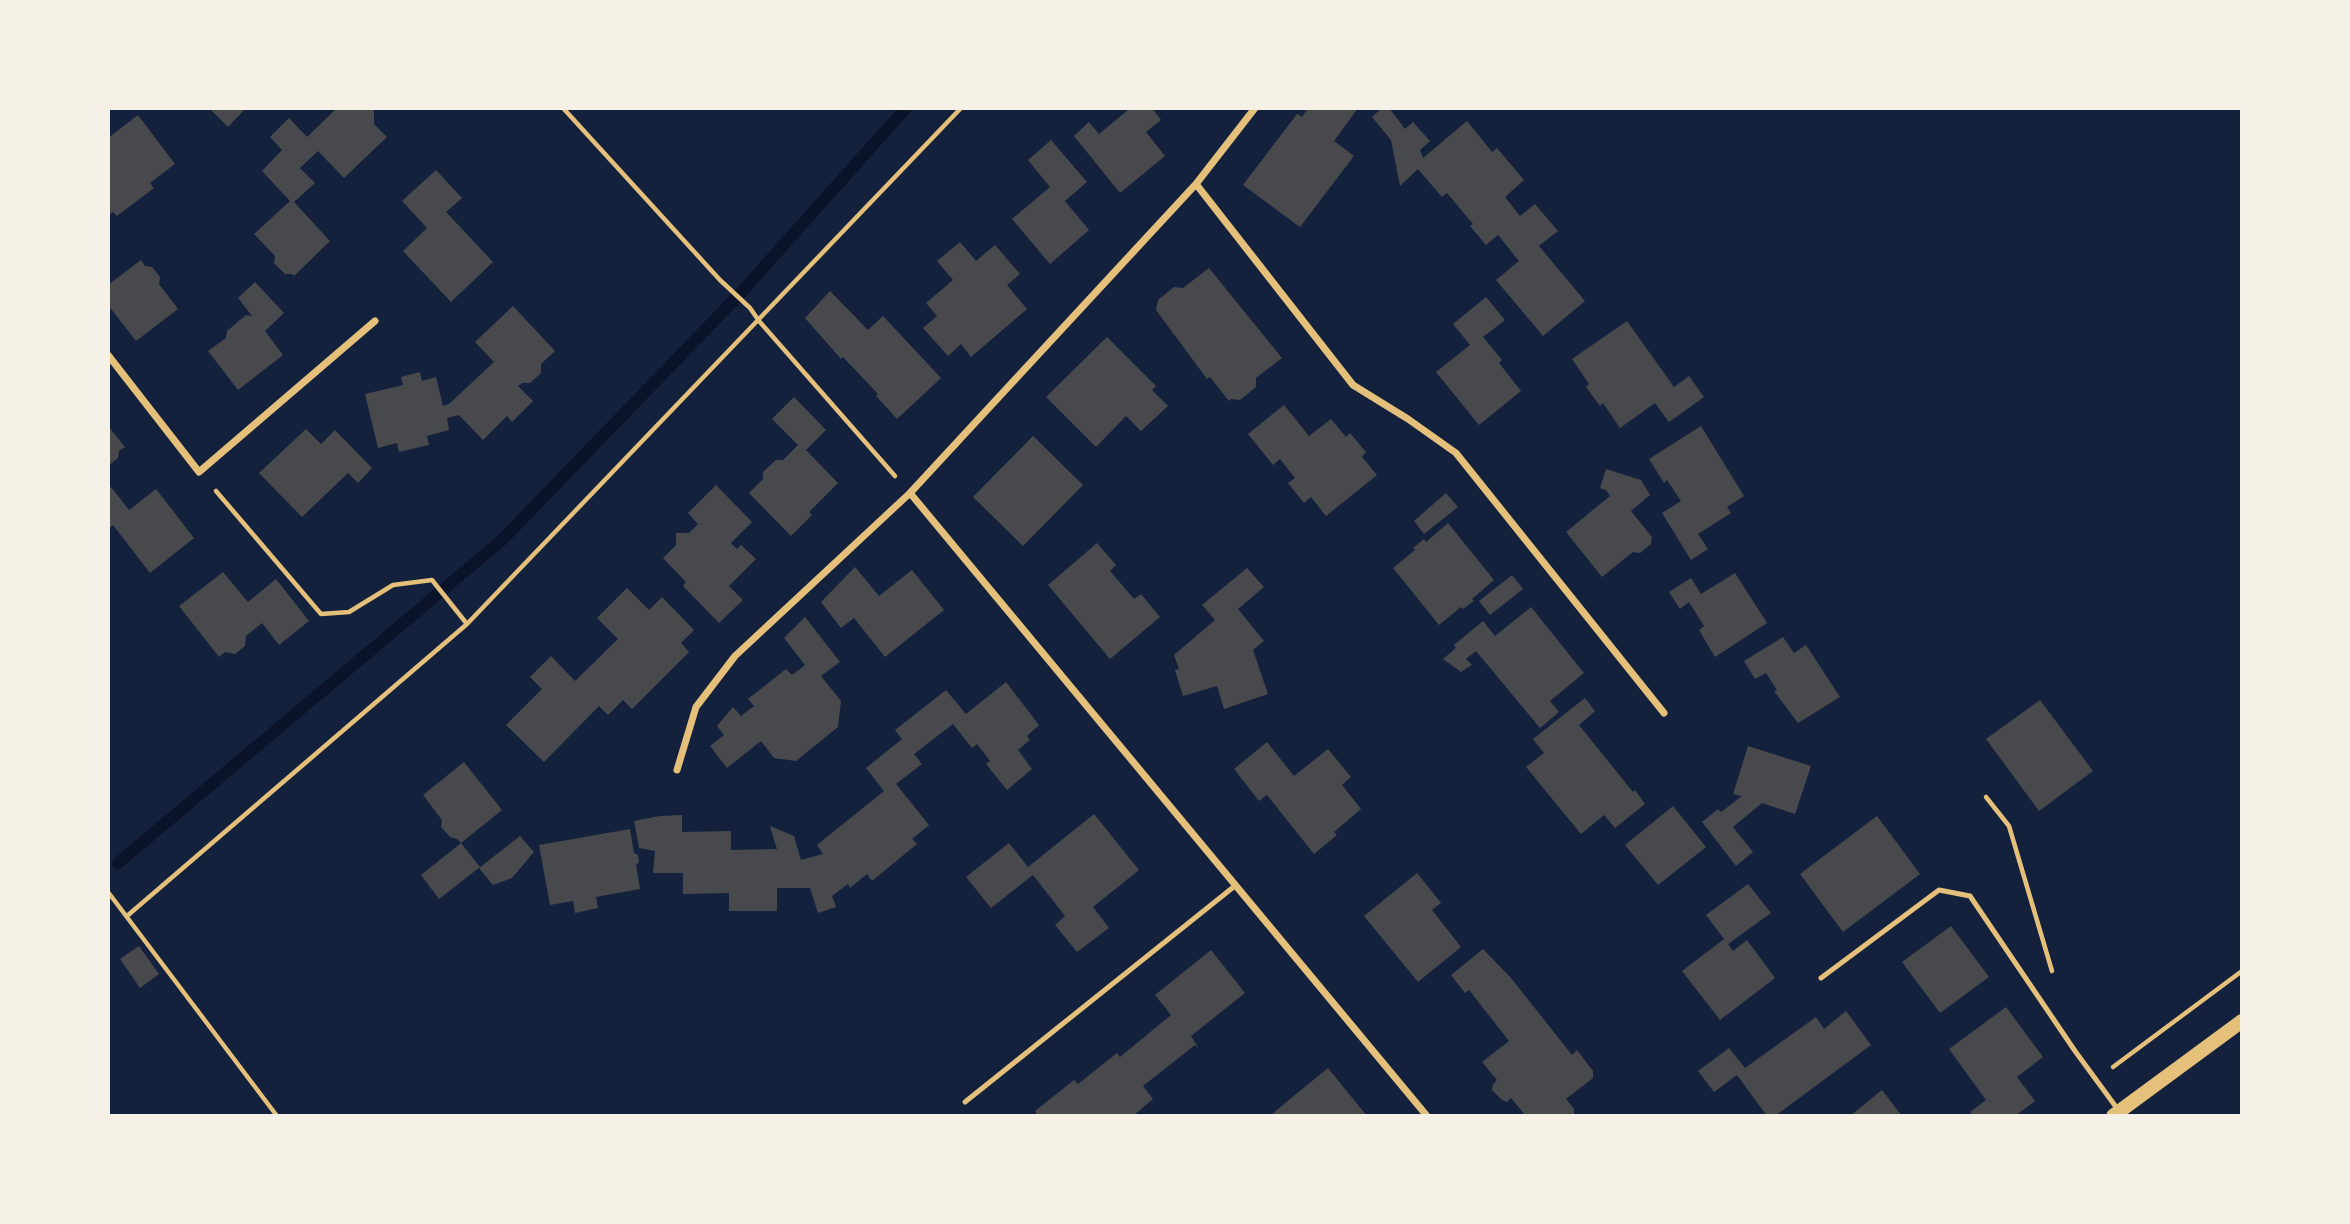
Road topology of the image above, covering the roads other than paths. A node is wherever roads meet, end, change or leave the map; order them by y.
1 (1255, 108) edge
2 (1196, 184) junction
3 (375, 321) dead end
4 (108, 355) edge
5 (910, 493) junction
6 (1664, 713) dead end
7 (677, 770) dead end
8 (1237, 885) junction
9 (1821, 978) dead end
10 (2242, 1021) edge
11 (965, 1102) dead end
12 (2116, 1113) edge
13 (1427, 1115) edge

1 - 2 street
2 - 5 street
2 - 6 street
3 - 4 street
5 - 7 street
5 - 8 street
8 - 11 lane
8 - 13 street
9 - 12 lane
10 - 12 main road

